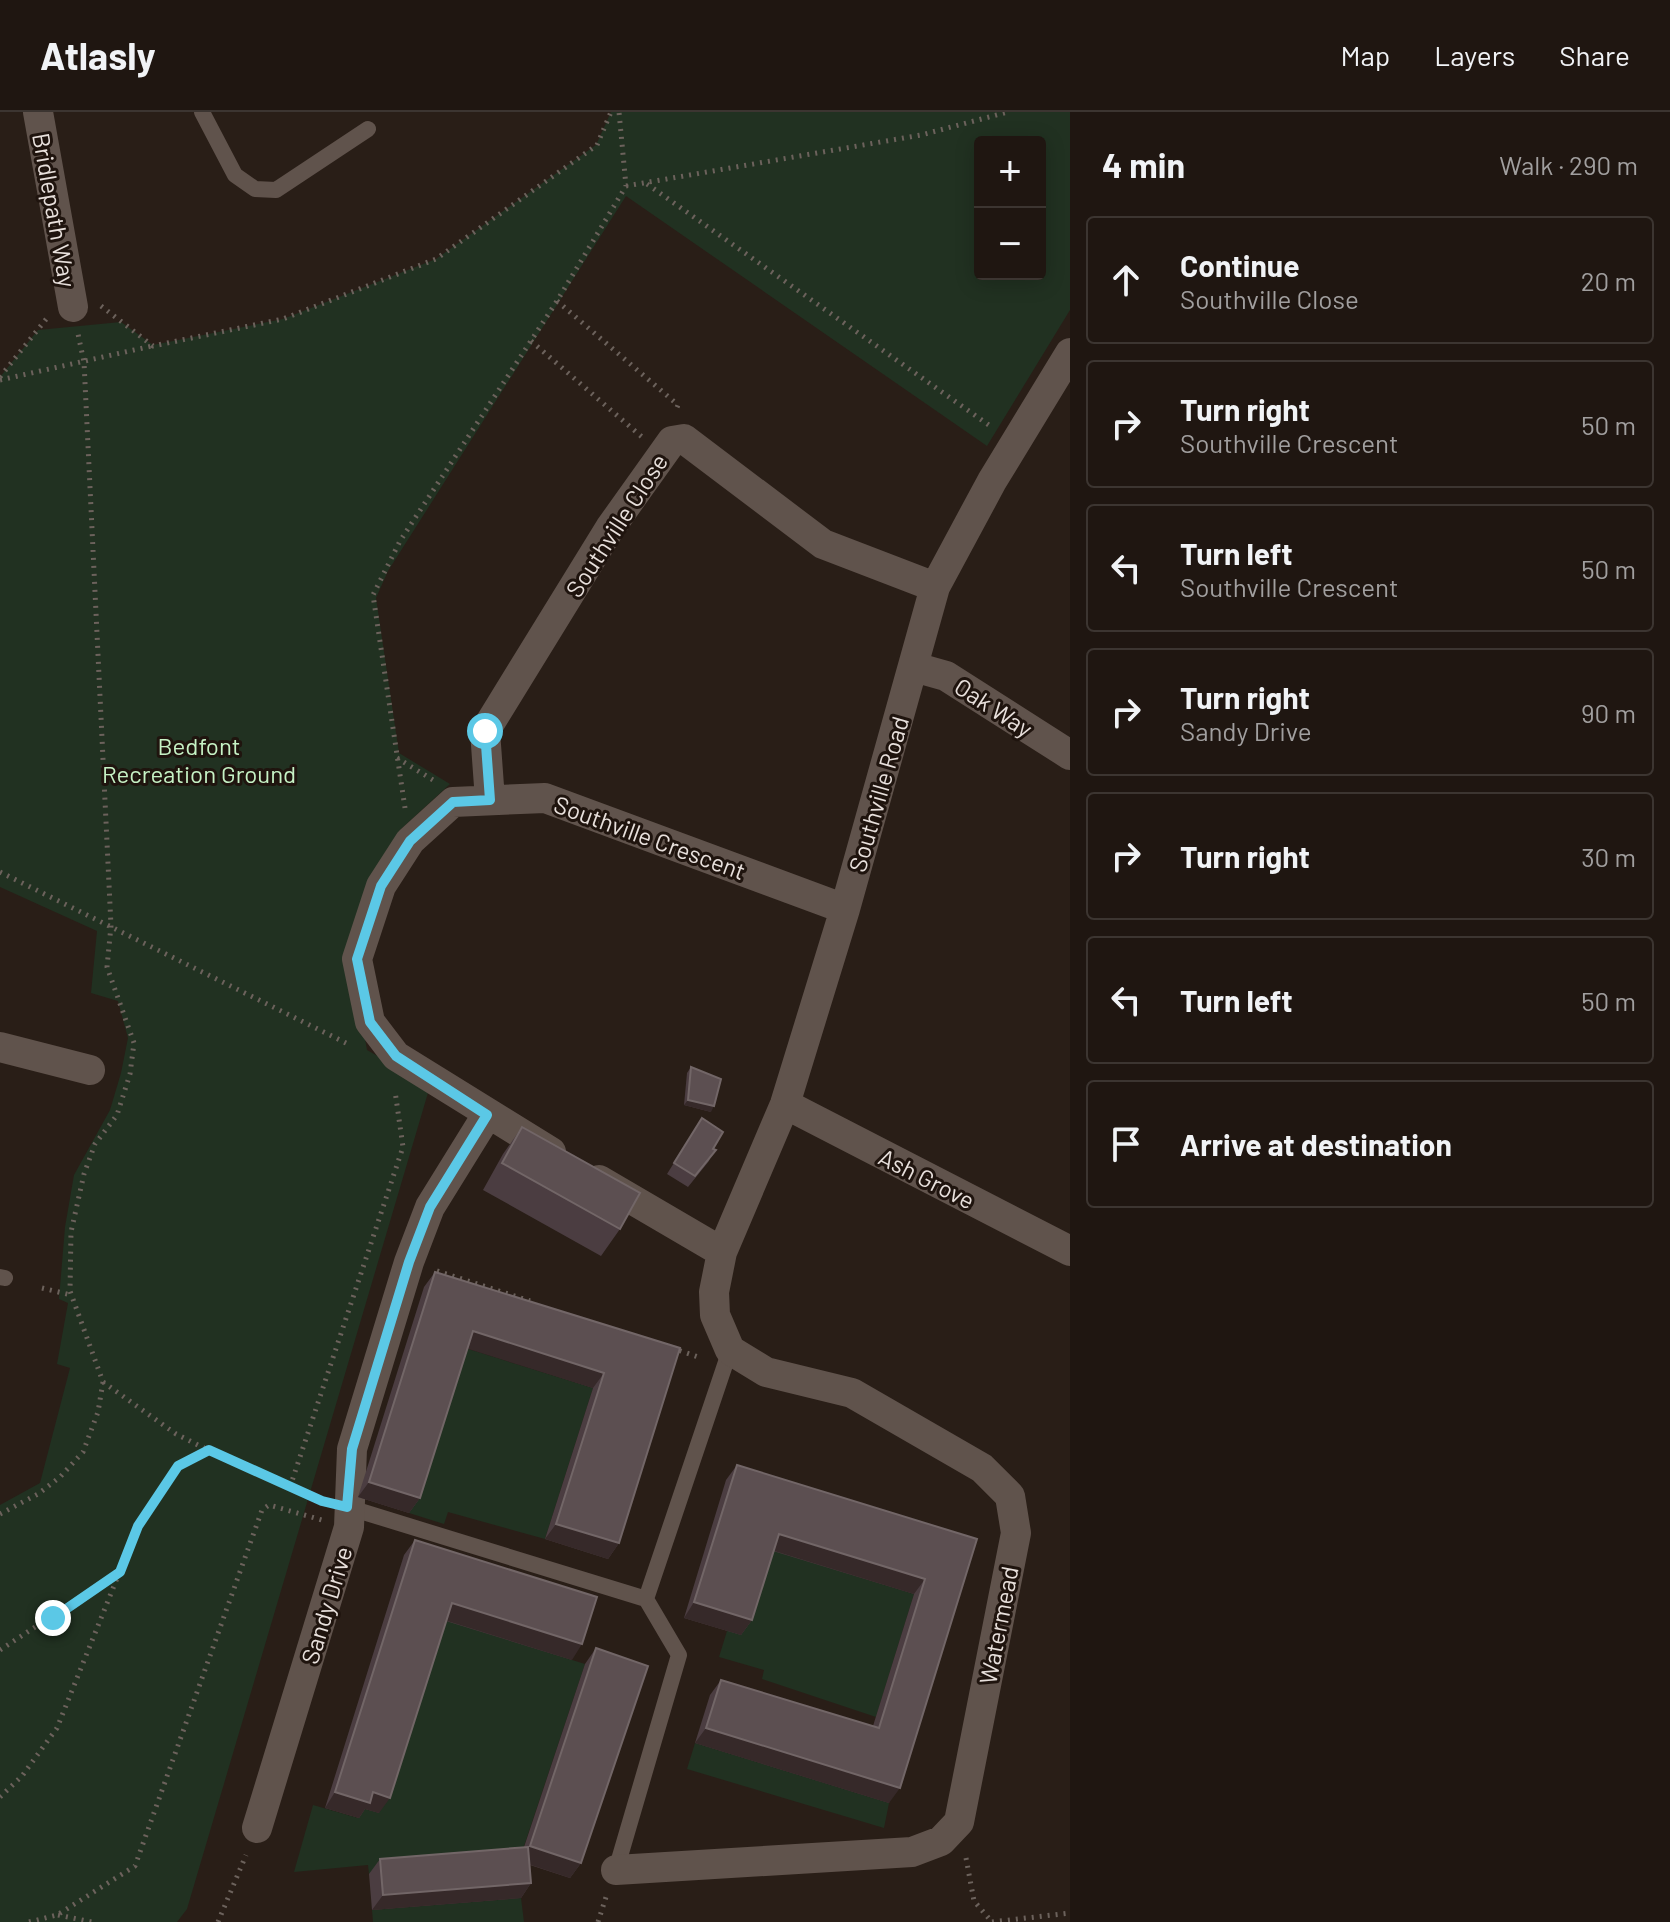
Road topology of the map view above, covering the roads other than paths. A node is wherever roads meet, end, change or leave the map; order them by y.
1 (38, 112) edge
2 (202, 112) edge
3 (368, 129) dead end
4 (73, 307) road end
5 (1070, 353) edge
6 (935, 587) junction
7 (914, 667) junction
8 (1070, 755) edge
9 (490, 800) junction
10 (845, 909) junction
11 (0, 1047) edge
12 (90, 1070) dead end
13 (785, 1104) junction
14 (487, 1115) junction
15 (1070, 1251) edge
16 (722, 1252) junction
17 (727, 1358) junction
18 (348, 1517) junction
19 (646, 1599) junction
20 (257, 1828) road end
21 (616, 1870) joint

1 - 4 street, Bridlepath Way
2 - 3 lane
5 - 6 street, Southville Road
6 - 7 street, Southville Road
6 - 9 street, Southville Close
7 - 8 street, Oak Way
7 - 10 street, Southville Road
9 - 10 street, Southville Crescent
9 - 14 street, Southville Crescent
10 - 13 street, Southville Road
11 - 12 street
13 - 15 street, Ash Grove
13 - 16 street, Southville Road
14 - 16 street
14 - 18 street, Sandy Drive
16 - 17 street
17 - 19 lane
17 - 21 street, Watermead
18 - 19 lane
18 - 20 street, Sandy Drive
19 - 21 lane

